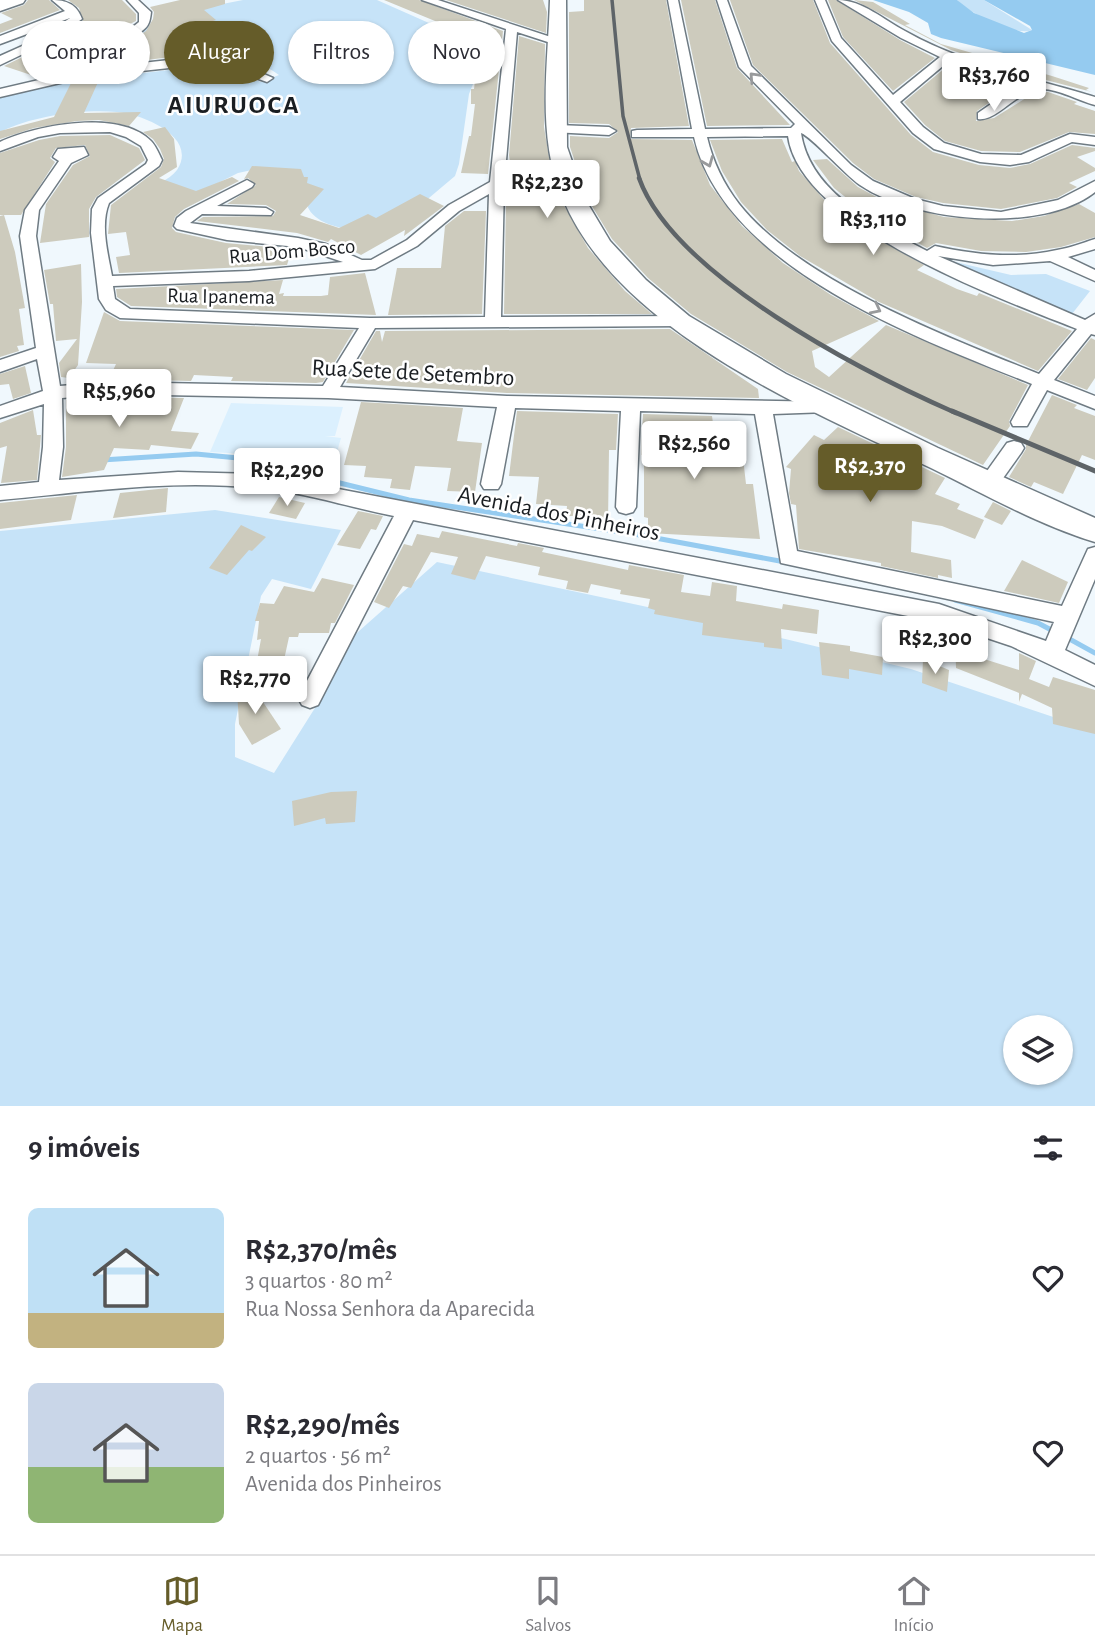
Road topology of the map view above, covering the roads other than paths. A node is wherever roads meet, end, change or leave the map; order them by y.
1 (16, 0) edge
2 (57, 0) edge
3 (428, 0) edge
4 (558, 0) edge
5 (673, 0) edge
6 (722, 0) edge
7 (843, 0) edge
8 (484, 1) edge
9 (822, 1) edge
10 (141, 2) edge
11 (0, 6) edge
12 (74, 12) junction
13 (486, 18) junction
14 (512, 27) junction
15 (0, 40) edge
16 (557, 41) junction
17 (948, 56) junction
18 (0, 61) edge
19 (164, 64) edge
20 (1038, 85) junction
21 (6, 92) edge
22 (894, 101) junction
23 (1095, 101) edge
24 (983, 116) dead end
25 (798, 129) junction
26 (557, 130) junction
27 (609, 131) dead end
28 (637, 134) dead end
29 (699, 134) junction
30 (1095, 141) edge
31 (0, 147) edge
32 (830, 152) junction
33 (796, 153) junction
34 (66, 160) dead end
35 (247, 184) dead end
36 (498, 184) junction
37 (1095, 185) edge
38 (199, 209) junction
39 (266, 212) dead end
40 (887, 235) junction
41 (1095, 244) edge
42 (1052, 256) junction
43 (362, 267) junction
44 (1095, 276) edge
45 (107, 281) junction
46 (493, 321) junction
47 (681, 321) junction
48 (370, 323) junction
49 (1093, 325) edge
50 (44, 351) junction
51 (0, 366) edge
52 (1043, 381) junction
53 (328, 392) junction
54 (53, 394) junction
55 (507, 402) junction
56 (1095, 403) edge
57 (631, 404) junction
58 (828, 406) junction
59 (764, 408) junction
60 (0, 412) edge
61 (1020, 422) dead end
62 (1014, 448) dead end
63 (50, 479) junction
64 (989, 483) junction
65 (491, 484) dead end
66 (0, 493) edge
67 (626, 507) dead end
68 (407, 512) junction
69 (1095, 531) edge
70 (1095, 555) edge
71 (1059, 635) junction
72 (1095, 677) edge
73 (310, 698) dead end

1 - 11 street
2 - 12 street
3 - 13 street
4 - 16 street
5 - 29 street
25 -> 6 street
7 - 17 street
8 - 13 street
9 - 22 street
10 - 21 street
12 - 15 street
12 - 18 street
13 - 14 street
14 - 16 street
14 - 36 street
16 - 26 street
17 - 20 street
17 - 22 street
19 - 21 street
20 - 23 street
20 - 24 street
22 - 30 street
25 - 29 street
25 - 32 street
25 - 33 street
26 - 27 street
26 - 47 street
28 - 29 street
29 -> 52 street
31 - 45 street, Rua Ipanema
32 - 33 street
32 - 37 street
33 - 40 street
34 - 50 street
35 - 38 street
36 - 43 street, Rua Dom Bosco
36 - 46 street
38 - 39 street
38 - 43 street
40 - 42 street
40 - 49 street
41 - 42 street
42 - 44 street
43 - 45 street, Rua Dom Bosco
45 - 48 street, Rua Ipanema
46 - 47 street, Rua Ipanema
46 - 48 street, Rua Ipanema
47 - 58 street
48 - 53 street
49 - 52 street
50 - 51 street
50 - 54 street
52 - 56 street
52 - 61 street
53 - 54 street, Rua Sete de Setembro
53 - 55 street, Rua Sete de Setembro
54 - 60 street, Rua Sete de Setembro
54 - 63 street
55 - 57 street, Rua Sete de Setembro
55 - 65 street
57 - 59 street, Rua Sete de Setembro
57 - 67 street
58 - 59 street, Rua Sete de Setembro
58 - 64 street
59 - 71 street
62 - 64 street
63 - 66 street, Avenida dos Pinheiros
63 - 68 street, Avenida dos Pinheiros
64 - 69 street
68 - 71 street, Avenida dos Pinheiros
68 - 73 street
70 - 71 street
71 - 72 street, Avenida dos Pinheiros

